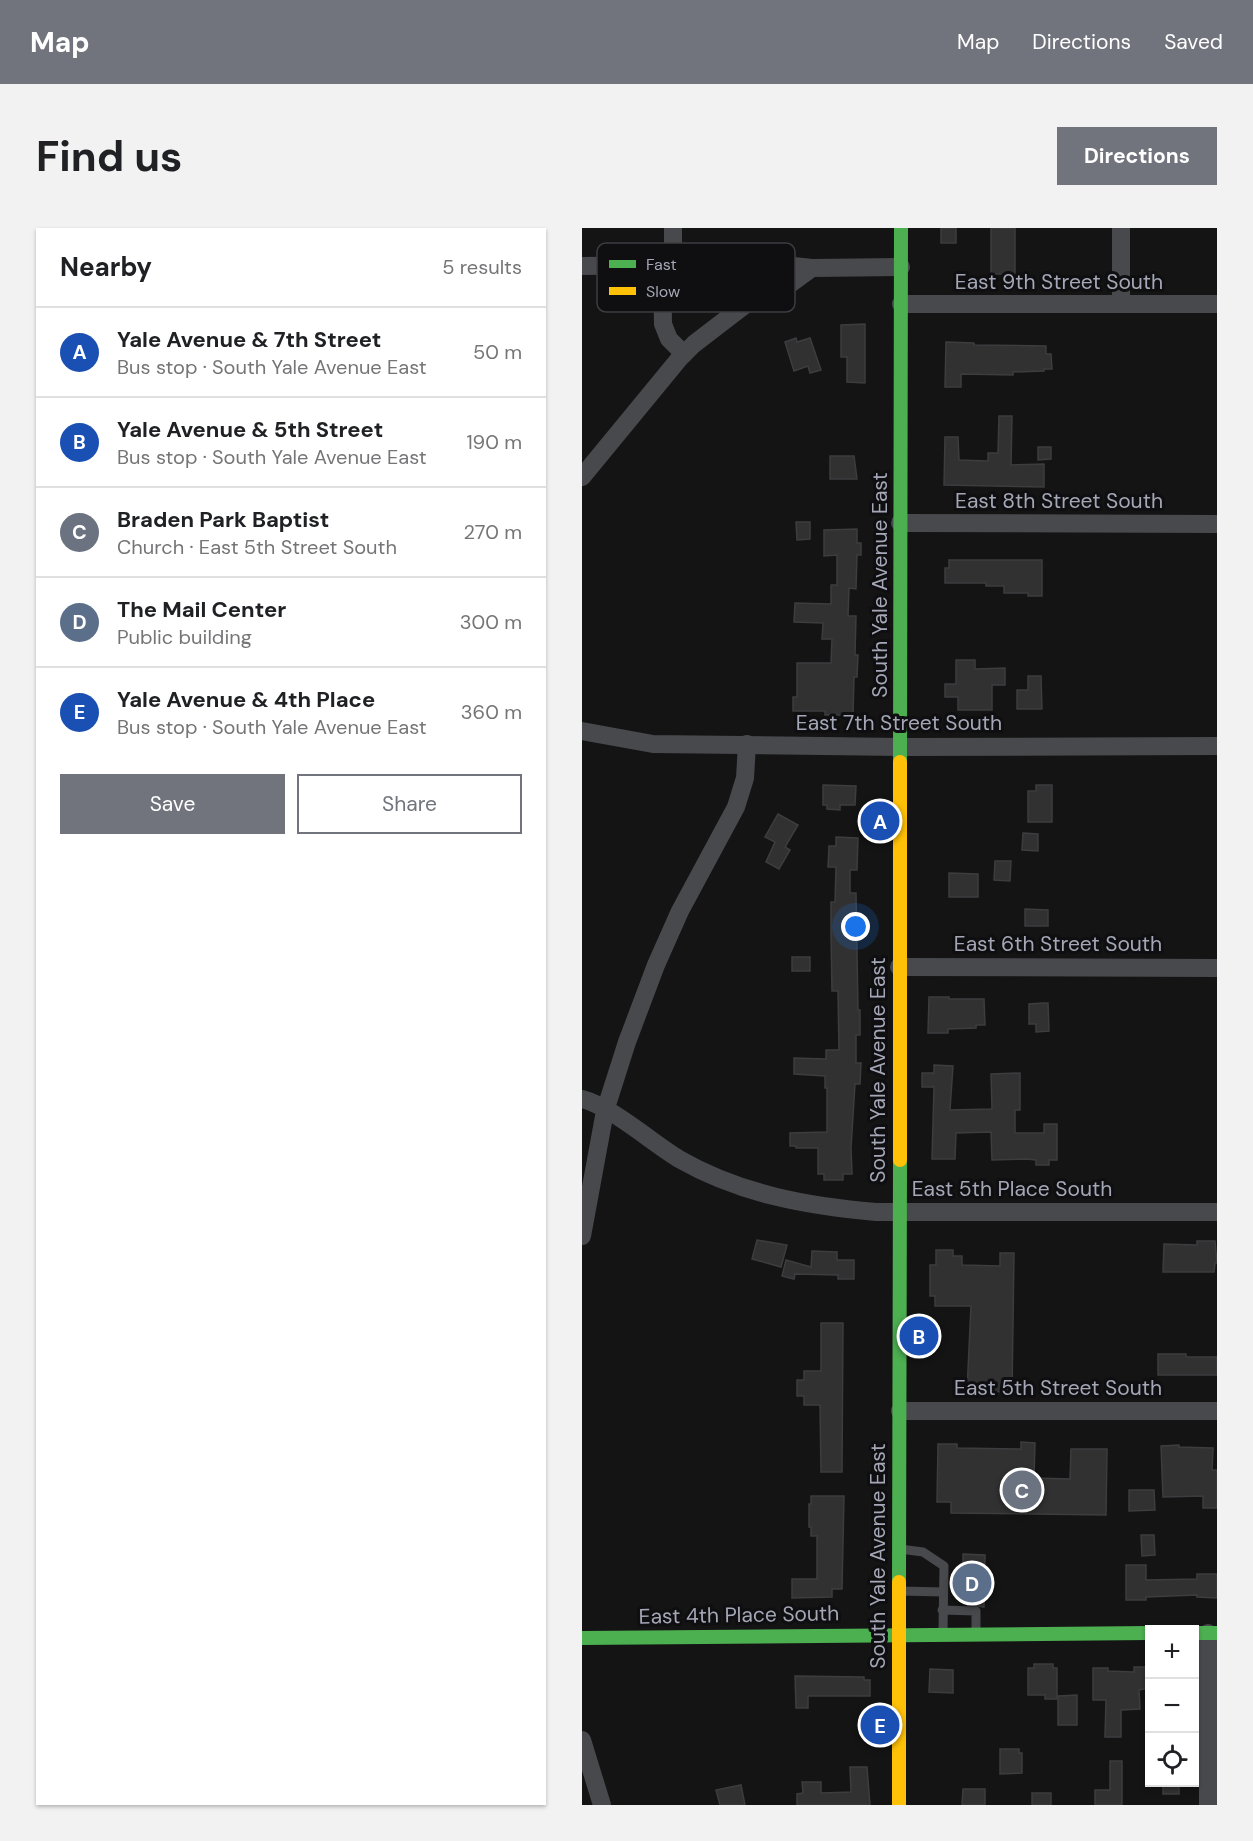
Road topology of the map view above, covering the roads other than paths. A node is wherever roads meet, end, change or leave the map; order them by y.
1 (673, 228) edge
2 (901, 228) edge
3 (1121, 228) edge
4 (671, 243) edge
5 (582, 266) edge
6 (597, 266) edge
7 (795, 266) edge
8 (901, 267) junction
9 (812, 268) junction
10 (795, 280) edge
11 (1121, 303) junction
12 (1217, 303) edge
13 (901, 304) junction
14 (664, 312) edge
15 (736, 312) edge
16 (684, 354) junction
17 (582, 477) edge
18 (900, 524) junction
19 (1217, 524) edge
20 (582, 730) edge
21 (747, 744) junction
22 (1217, 746) edge
23 (901, 747) junction
24 (899, 967) junction
25 (1217, 968) edge
26 (582, 1099) edge
27 (606, 1110) junction
28 (899, 1211) junction
29 (1217, 1212) edge
30 (582, 1236) edge
31 (900, 1411) junction
32 (1217, 1411) edge
33 (900, 1549) junction
34 (900, 1591) junction
35 (943, 1592) junction
36 (942, 1610) junction
37 (1145, 1633) edge
38 (1206, 1633) edge
39 (899, 1634) junction
40 (976, 1634) junction
41 (943, 1635) junction
42 (582, 1638) edge
43 (582, 1740) edge
44 (602, 1805) edge
45 (899, 1805) edge
46 (1208, 1805) edge

1 - 4 street
2 - 8 main road, South Yale Avenue East
3 - 11 street
5 - 6 street
7 - 9 street
8 - 9 street
8 - 13 main road, South Yale Avenue East
9 - 10 street
11 - 12 street, East 9th Street South
11 - 13 street, East 9th Street South
13 - 18 main road, South Yale Avenue East
14 - 16 street
15 - 16 street
16 - 17 street
18 - 19 street, East 8th Street South
18 - 23 main road, South Yale Avenue East
20 - 21 street, East 7th Street South
21 - 23 street, East 7th Street South
21 - 27 street
22 - 23 street, East 7th Street South
23 - 24 main road, South Yale Avenue East
24 - 25 street, East 6th Street South
24 - 28 main road, South Yale Avenue East
26 - 27 street, East 5th Place South
27 - 28 street, East 5th Place South
27 - 30 street
28 - 29 street, East 5th Place South
28 - 31 main road, South Yale Avenue East
31 - 32 street, East 5th Street South
31 - 33 main road, South Yale Avenue East
33 - 34 main road, South Yale Avenue East
33 - 35 lane
34 - 35 lane
34 - 39 main road, South Yale Avenue East
35 - 36 lane
36 - 40 lane
36 - 41 lane
37 - 40 main road, East 4th Place South
38 - 46 street
39 - 41 main road, East 4th Place South
39 - 42 main road, East 4th Place South
39 - 45 main road, South Yale Avenue East
40 - 41 main road, East 4th Place South
43 - 44 street

